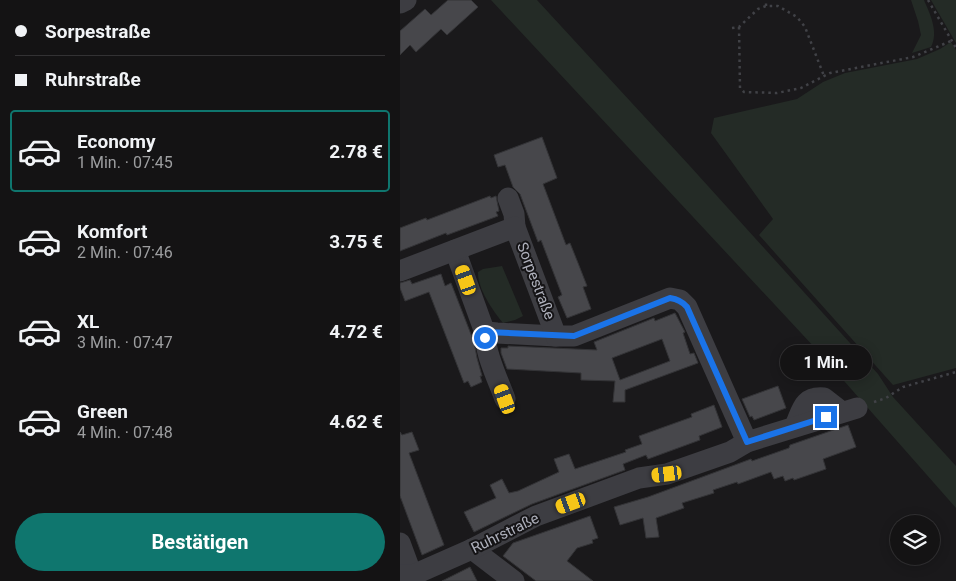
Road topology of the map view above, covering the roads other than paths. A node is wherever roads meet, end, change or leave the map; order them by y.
1 (406, 0) edge
2 (400, 3) edge
3 (508, 198) dead end
4 (515, 227) junction
5 (455, 250) junction
6 (400, 271) edge
7 (487, 332) junction
8 (556, 336) junction
9 (505, 399) dead end
10 (856, 408) road end
11 (747, 442) junction
12 (400, 543) edge
13 (472, 550) junction
14 (409, 577) edge
15 (514, 581) edge

1 - 2 street
3 - 4 street, Sorpestraße
4 - 5 street, Sorpestraße
4 - 8 street, Sorpestraße
5 - 6 street, Sorpestraße
5 - 7 street
7 - 8 street, Sorpestraße
7 - 9 street
8 - 11 street, Sorpestraße
10 - 11 street, Ruhrstraße
11 - 13 street, Ruhrstraße
12 - 14 street
13 - 14 street, Ruhrstraße
13 - 15 street

